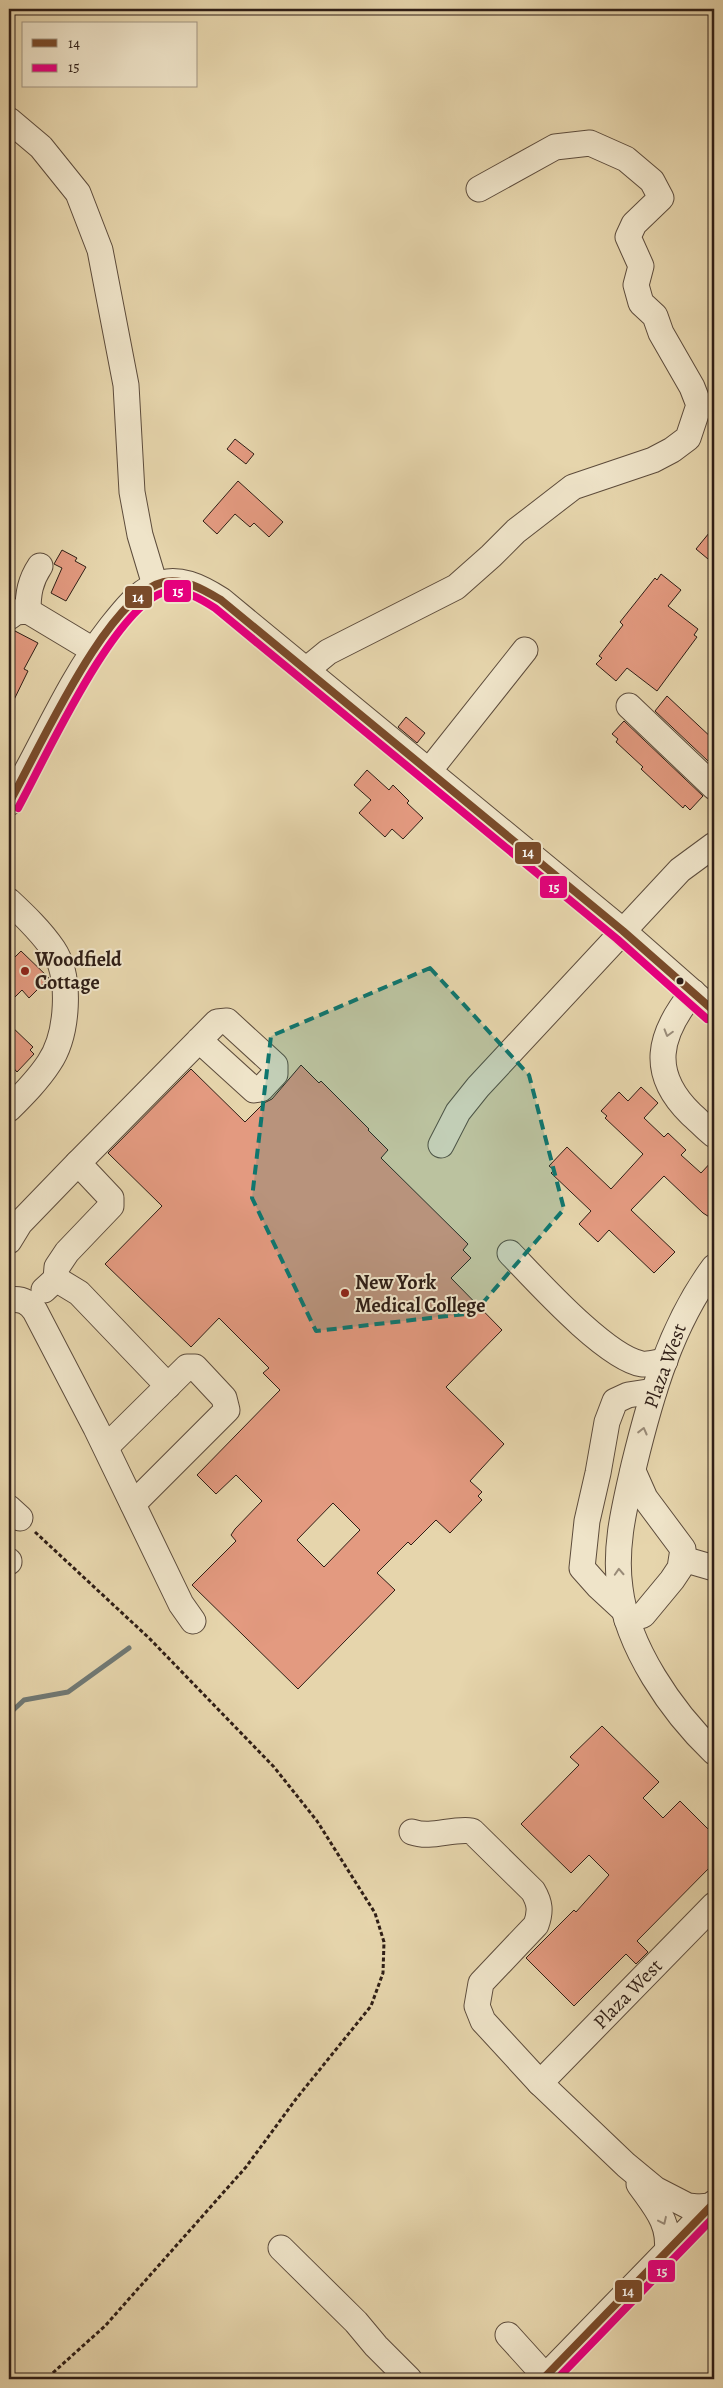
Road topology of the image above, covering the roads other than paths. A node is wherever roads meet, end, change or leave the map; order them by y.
1 (9, 120) edge
2 (479, 189) dead end
3 (40, 566) dead end
4 (155, 585) junction
5 (18, 614) edge
6 (93, 650) junction
7 (525, 650) dead end
8 (306, 670) junction
9 (629, 706) dead end
10 (428, 771) junction
11 (714, 787) edge
12 (9, 803) edge
13 (714, 845) edge
14 (9, 900) edge
15 (623, 932) junction
16 (693, 992) junction
17 (714, 1011) edge
18 (200, 1040) dead end
19 (9, 1109) edge
20 (714, 1135) edge
21 (441, 1144) dead end
22 (78, 1163) junction
23 (9, 1241) edge
24 (510, 1253) dead end
25 (714, 1267) edge
26 (56, 1279) junction
27 (19, 1301) edge
28 (665, 1361) junction
29 (168, 1386) junction
30 (654, 1390) junction
31 (106, 1447) junction
32 (633, 1472) junction
33 (133, 1504) junction
34 (683, 1559) junction
35 (714, 1568) edge
36 (625, 1615) junction
37 (193, 1621) dead end
38 (714, 1752) edge
39 (412, 1832) dead end
40 (714, 1905) edge
41 (540, 2083) junction
42 (626, 2166) junction
43 (713, 2204) edge
44 (281, 2248) dead end
45 (667, 2253) junction
46 (508, 2335) dead end
47 (544, 2378) edge
48 (409, 2379) edge

1 - 4 street
2 - 8 street
3 - 5 street
4 - 6 street
4 - 8 street
5 - 6 street
6 - 12 street
7 - 10 street
8 - 10 street
9 - 11 street
10 - 15 street
13 - 15 street
14 - 19 street
15 - 16 street
15 - 21 street
16 - 17 street
16 -> 20 street
18 - 22 street
22 - 23 street
22 - 26 street
24 - 28 street
25 - 28 street, Plaza West
26 - 27 street
26 - 29 street
27 - 31 street
28 - 30 street, Plaza West
29 - 31 street
29 - 33 street
32 -> 30 street, Plaza West
30 - 36 street
31 - 33 street
32 - 34 street
36 -> 32 street, Plaza West
33 - 37 street
34 - 35 street
34 - 36 street
36 - 38 street, Plaza West
39 - 41 street
40 - 41 street, Plaza West
41 - 42 street
42 - 43 street
42 -> 45 street
43 - 45 street
44 - 48 street
45 - 47 street
46 - 47 street

